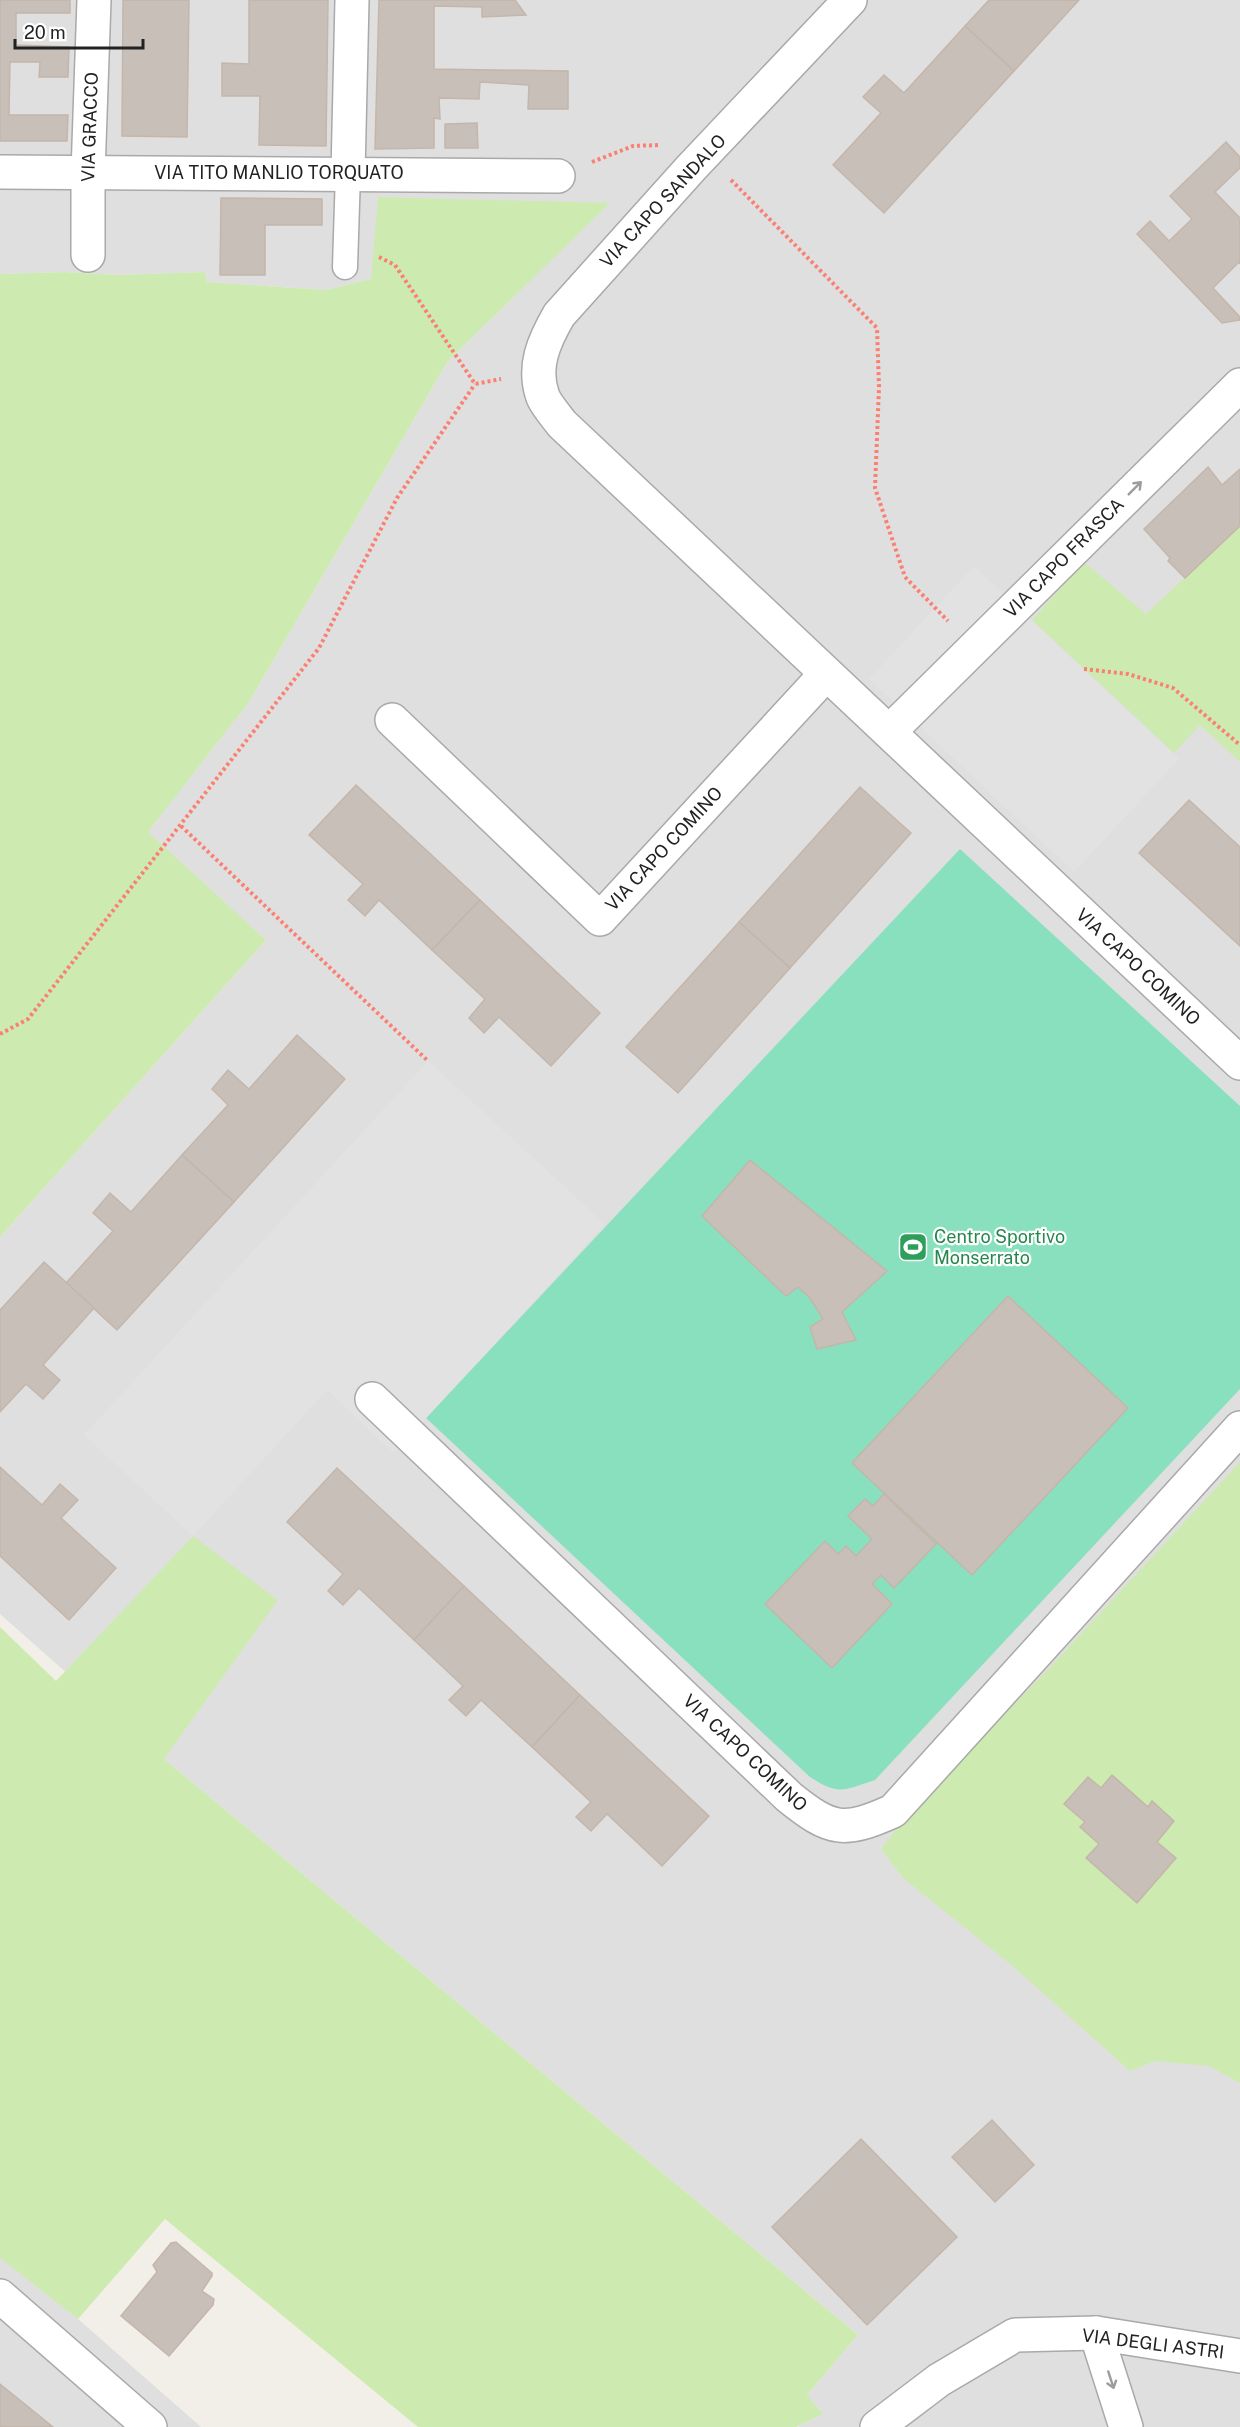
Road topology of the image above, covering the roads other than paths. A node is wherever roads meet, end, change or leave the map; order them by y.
1 (94, 0) edge
2 (352, 0) edge
3 (850, 0) edge
4 (0, 172) edge
5 (88, 173) junction
6 (348, 173) junction
7 (558, 176) road end
8 (88, 255) dead end
9 (345, 267) dead end
10 (1240, 385) edge
11 (562, 424) joint
12 (826, 674) junction
13 (392, 720) dead end
14 (889, 732) junction
15 (1240, 1063) edge
16 (372, 1399) dead end
17 (1240, 1428) edge
18 (0, 2296) edge
19 (1096, 2333) junction
20 (1240, 2356) edge
21 (150, 2427) edge
22 (877, 2427) edge
23 (1126, 2427) edge

1 - 5 street, VIA GRACCO
2 - 6 street
3 - 11 street, VIA CAPO SANDALO
4 - 5 street, VIA TITO MANLIO TORQUATO
5 - 6 street, VIA TITO MANLIO TORQUATO
5 - 8 street, VIA GRACCO
6 - 7 street, VIA TITO MANLIO TORQUATO
6 - 9 lane
14 -> 10 street, VIA CAPO FRASCA
11 - 12 street, VIA CAPO COMINO
12 - 13 street, VIA CAPO COMINO
12 - 14 street, VIA CAPO COMINO
14 - 15 street, VIA CAPO COMINO
16 - 17 street, VIA CAPO COMINO
18 - 21 street
19 - 20 street, VIA DEGLI ASTRI
19 - 22 street, VIA DEGLI ASTRI
19 -> 23 street

